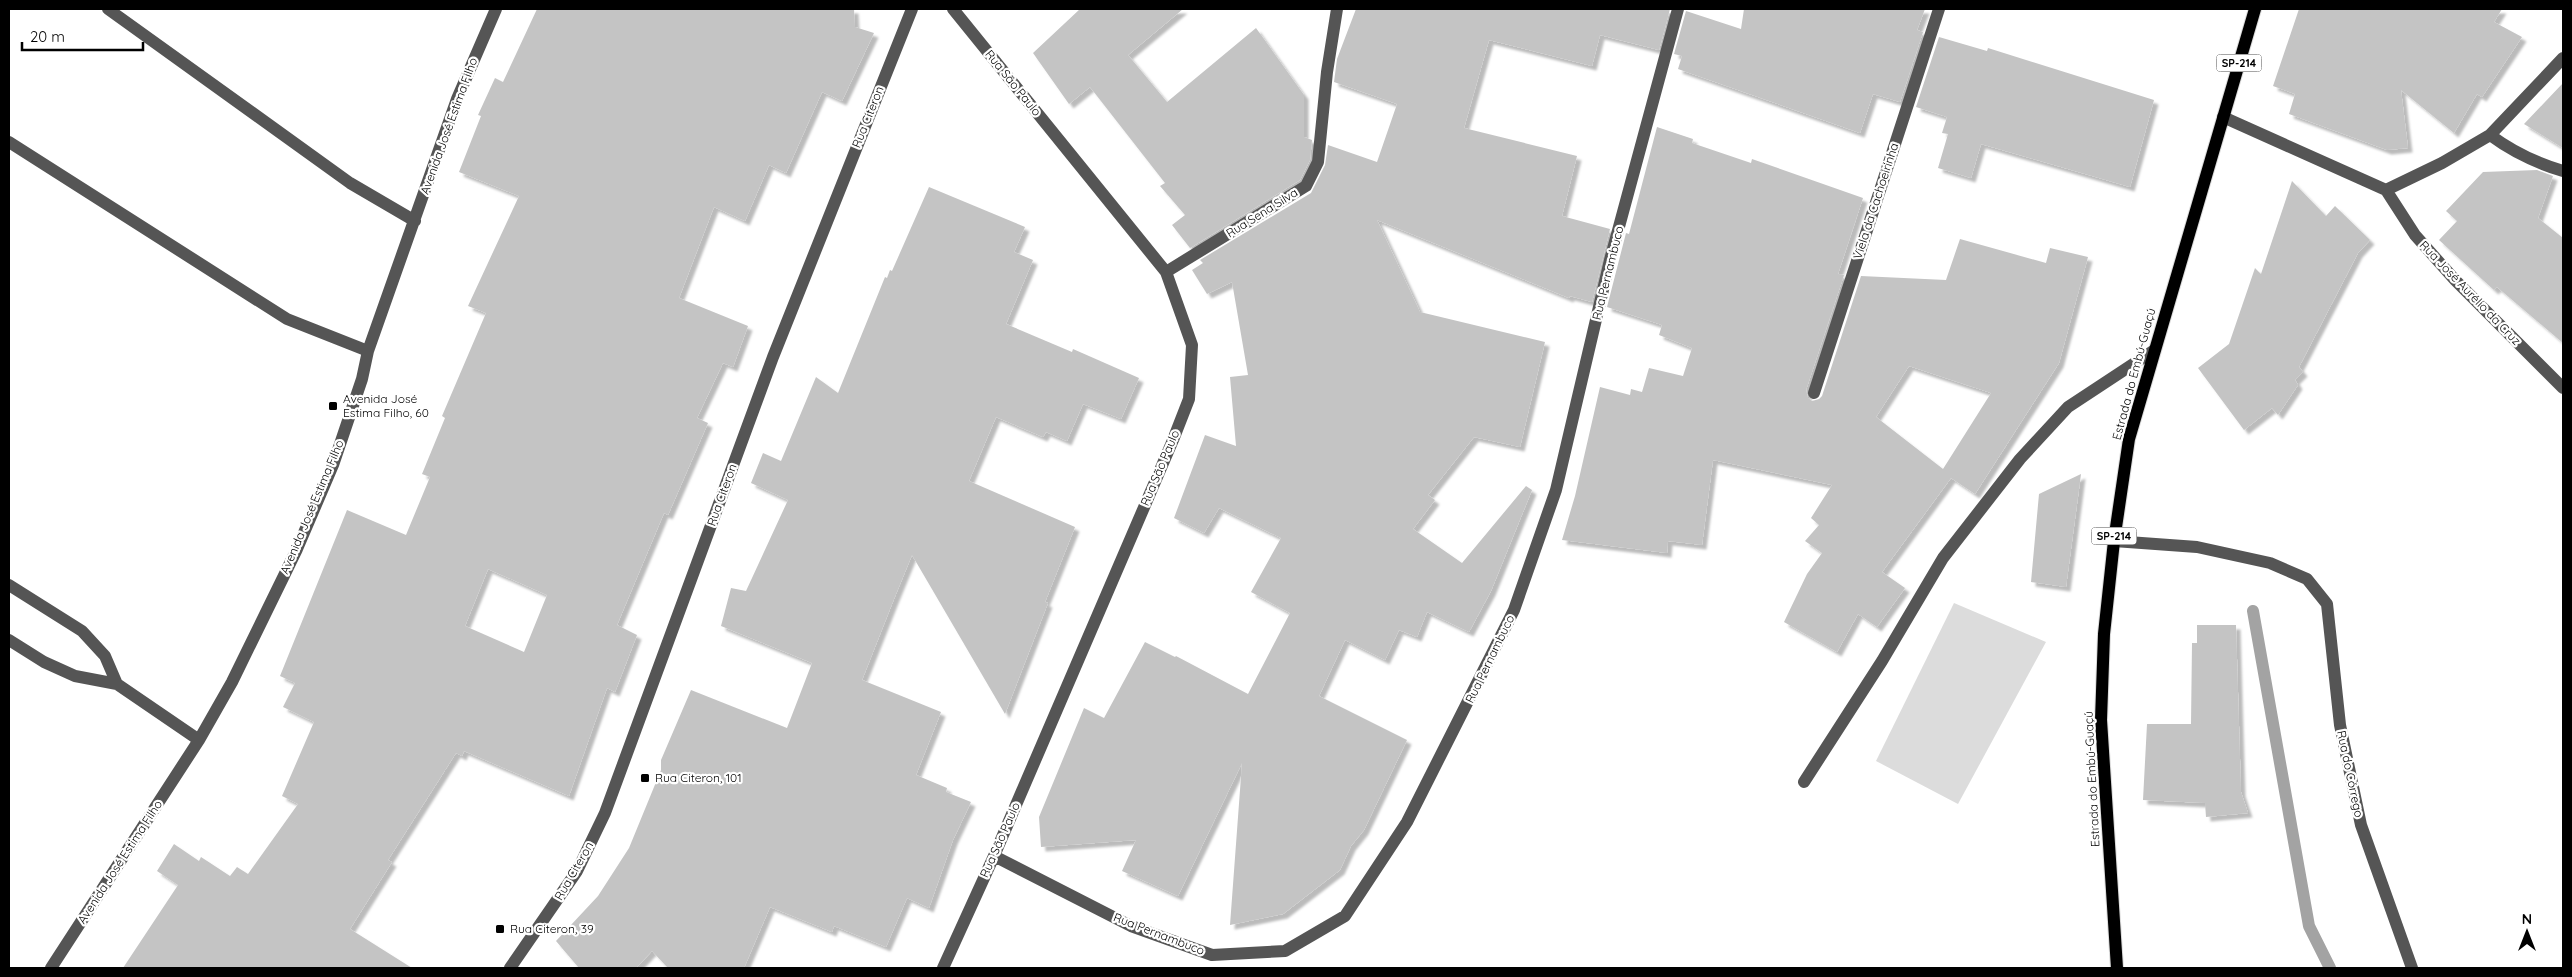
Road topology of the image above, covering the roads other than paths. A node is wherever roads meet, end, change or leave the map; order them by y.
1 (108, 9) edge
2 (496, 9) edge
3 (912, 9) edge
4 (953, 9) edge
5 (1337, 9) edge
6 (1678, 9) edge
7 (1939, 9) edge
8 (2255, 9) edge
9 (2563, 58) edge
10 (2223, 116) junction
11 (2490, 135) junction
12 (9, 142) edge
13 (2563, 172) edge
14 (2386, 190) junction
15 (415, 221) junction
16 (1166, 272) junction
17 (368, 351) junction
18 (2153, 351) junction
19 (2563, 388) edge
20 (1814, 393) dead end
21 (2114, 541) junction
22 (9, 586) edge
23 (9, 640) edge
24 (117, 684) junction
25 (199, 740) junction
26 (1804, 782) dead end
27 (994, 856) junction
28 (51, 968) edge
29 (510, 968) edge
30 (943, 968) edge
31 (2117, 968) edge
32 (2412, 968) edge

1 - 15 street
2 - 15 street, Avenida José Estima Filho
3 - 29 street, Rua Citeron
4 - 16 street, Rua São Paulo
5 - 16 street, Rua Sena Silva
6 - 27 street, Rua Pernambuco
7 - 20 street, Viela da Cachoeirinha
8 - 10 main road, Estrada do Embú-Guaçú / SP-214
9 - 11 street
10 - 14 street
10 - 18 main road, Estrada do Embú-Guaçú / SP-214
11 - 13 street
11 - 14 street
12 - 17 street
14 - 19 street, Rua José Aurélio da Cruz
15 - 17 street, Avenida José Estima Filho
16 - 27 street, Rua São Paulo
17 - 25 street, Avenida José Estima Filho
18 - 21 main road, Estrada do Embú-Guaçú / SP-214
18 - 26 street
21 - 31 main road, Estrada do Embú-Guaçú / SP-214
21 - 32 street, Rua do Córrego
22 - 24 street
23 - 24 street
24 - 25 street
25 - 28 street, Avenida José Estima Filho
27 - 30 street, Rua São Paulo

